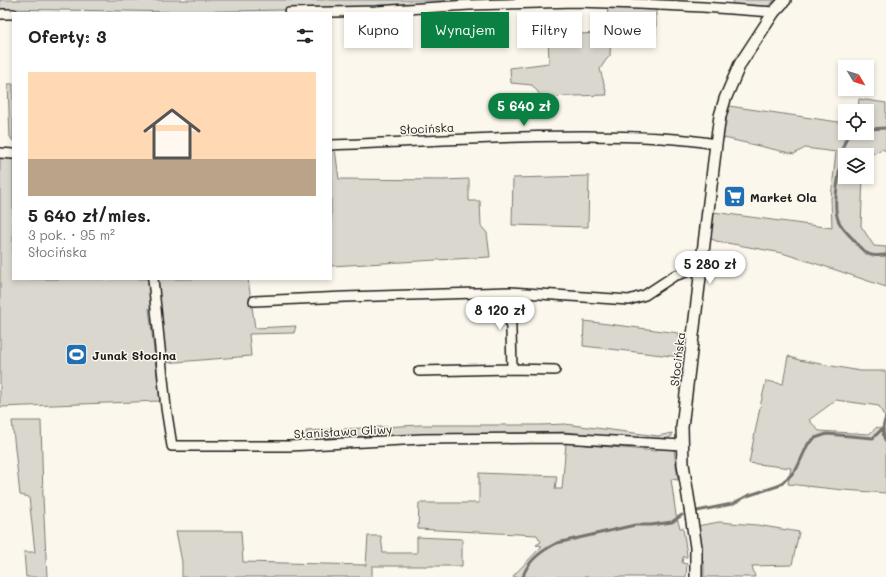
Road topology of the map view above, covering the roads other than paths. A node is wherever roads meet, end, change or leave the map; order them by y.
1 (785, 0) edge
2 (332, 12) edge
3 (774, 12) junction
4 (0, 14) edge
5 (12, 14) edge
6 (716, 144) junction
7 (332, 145) edge
8 (0, 153) edge
9 (12, 154) edge
10 (700, 271) junction
11 (153, 280) edge
12 (510, 292) junction
13 (254, 301) dead end
14 (512, 369) junction
15 (555, 370) dead end
16 (419, 371) dead end
17 (682, 445) junction
18 (696, 577) edge

1 - 3 street, Słocińska
2 - 3 street
3 - 6 street, Słocińska
4 - 5 street
6 - 7 street, Słocińska
6 - 10 street, Słocińska
8 - 9 street
10 - 12 street
10 - 17 street, Słocińska
11 - 17 street, Stanisława Gliwy
12 - 13 street
12 - 14 street
14 - 15 street
14 - 16 street
17 - 18 street, Słocińska

